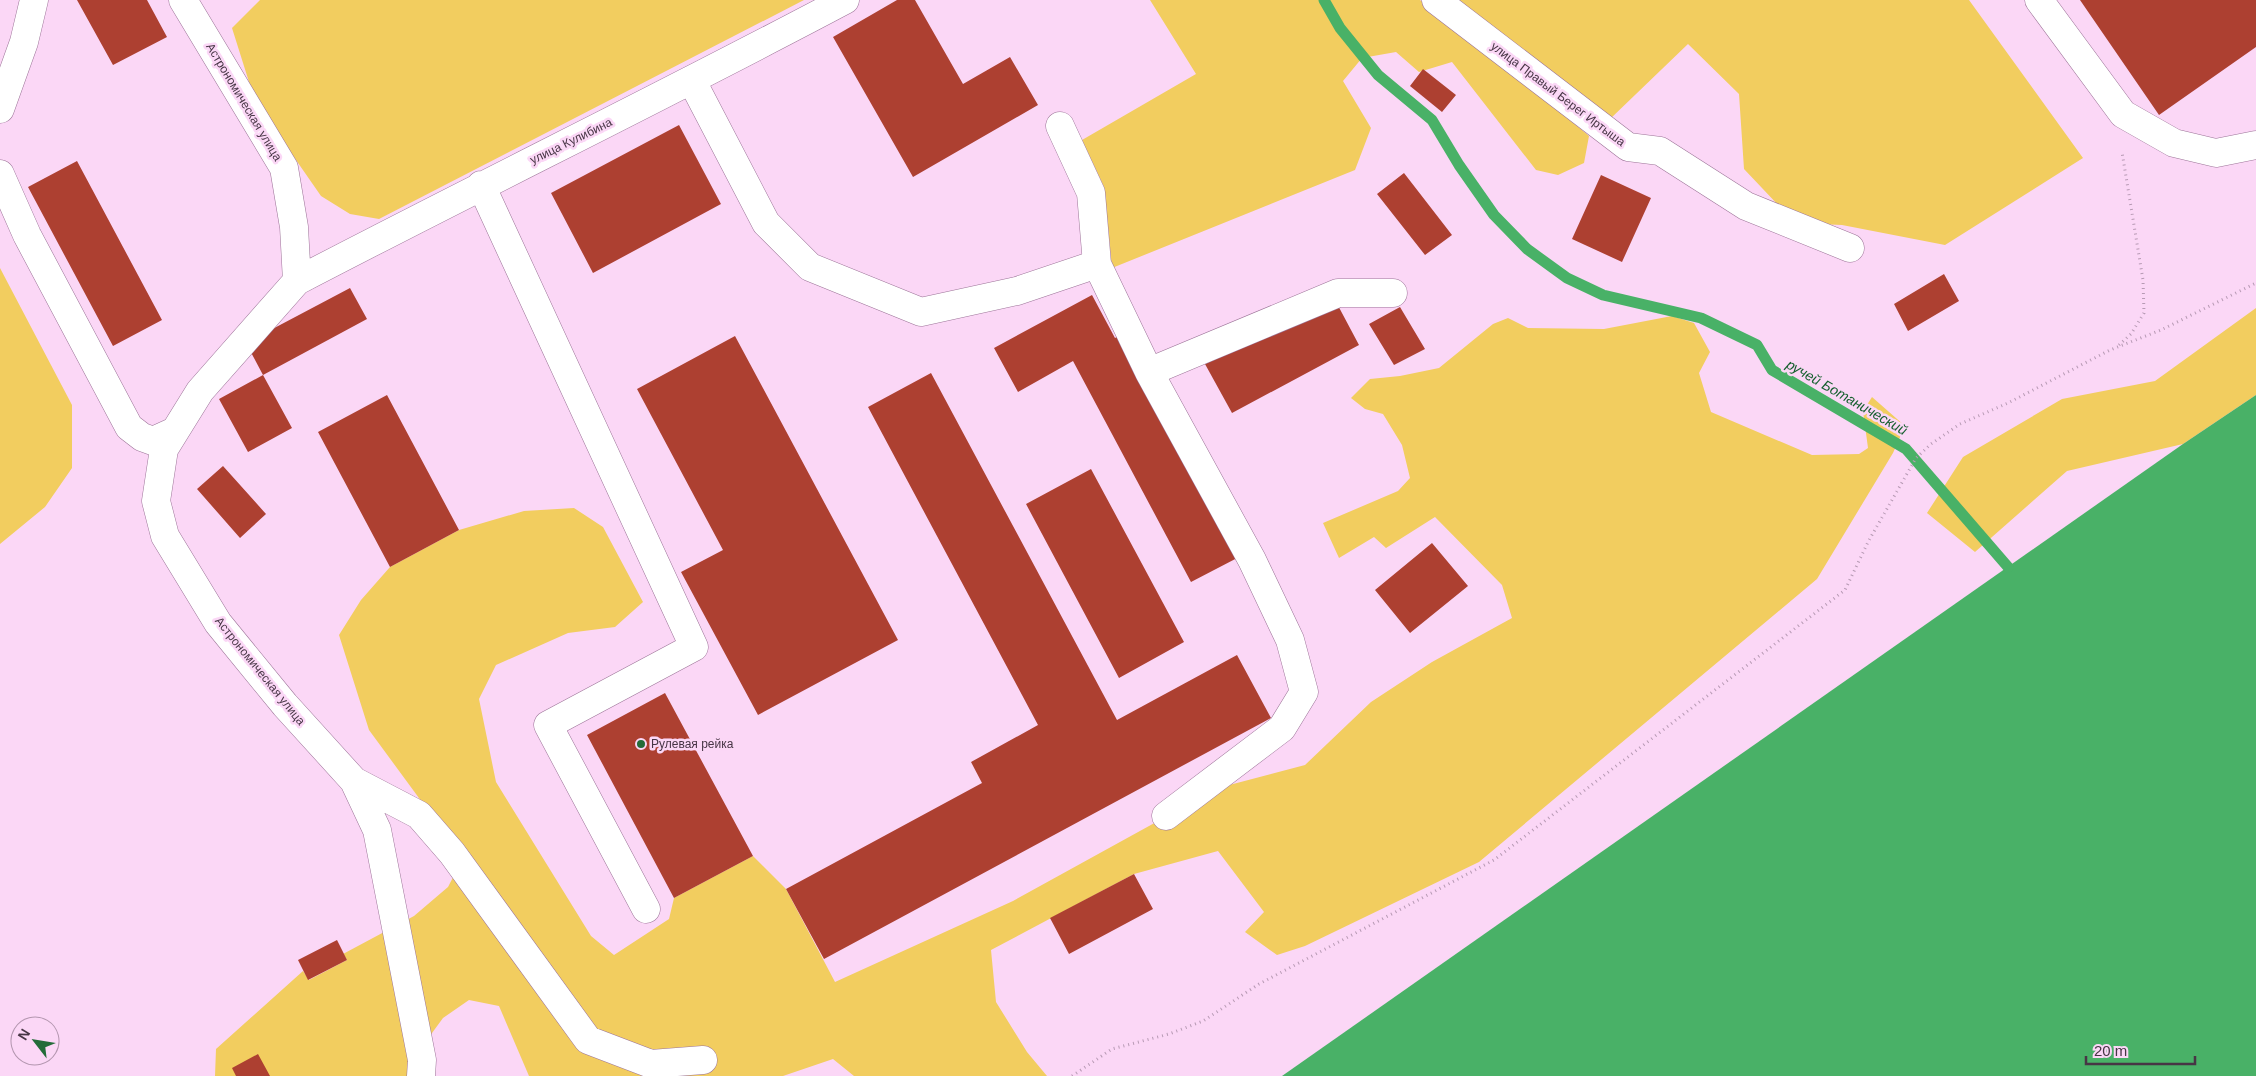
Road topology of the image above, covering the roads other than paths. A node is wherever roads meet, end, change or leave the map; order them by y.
1 (34, 0) edge
2 (845, 0) edge
3 (1436, 0) edge
4 (2039, 0) edge
5 (193, 3) edge
6 (692, 81) junction
7 (0, 109) edge
8 (1060, 126) dead end
9 (2256, 146) edge
10 (0, 174) edge
11 (481, 185) junction
12 (1850, 248) dead end
13 (1097, 264) junction
14 (297, 281) junction
15 (1393, 293) dead end
16 (1149, 372) junction
17 (175, 431) junction
18 (354, 781) junction
19 (1166, 816) dead end
20 (646, 909) dead end
21 (703, 1060) dead end
22 (421, 1076) edge

1 - 7 street
2 - 6 street, улица Кулибина
3 - 12 street, улица Правый Берег Иртыша
4 - 9 street
5 - 14 street, Астрономическая улица
6 - 11 street, улица Кулибина
6 - 13 street
8 - 13 street
10 - 17 street
11 - 14 street, улица Кулибина
11 - 20 street
13 - 16 street
14 - 17 street, Астрономическая улица
15 - 16 street
16 - 19 street
17 - 18 street, Астрономическая улица
18 - 21 street
18 - 22 street, Астрономическая улица

